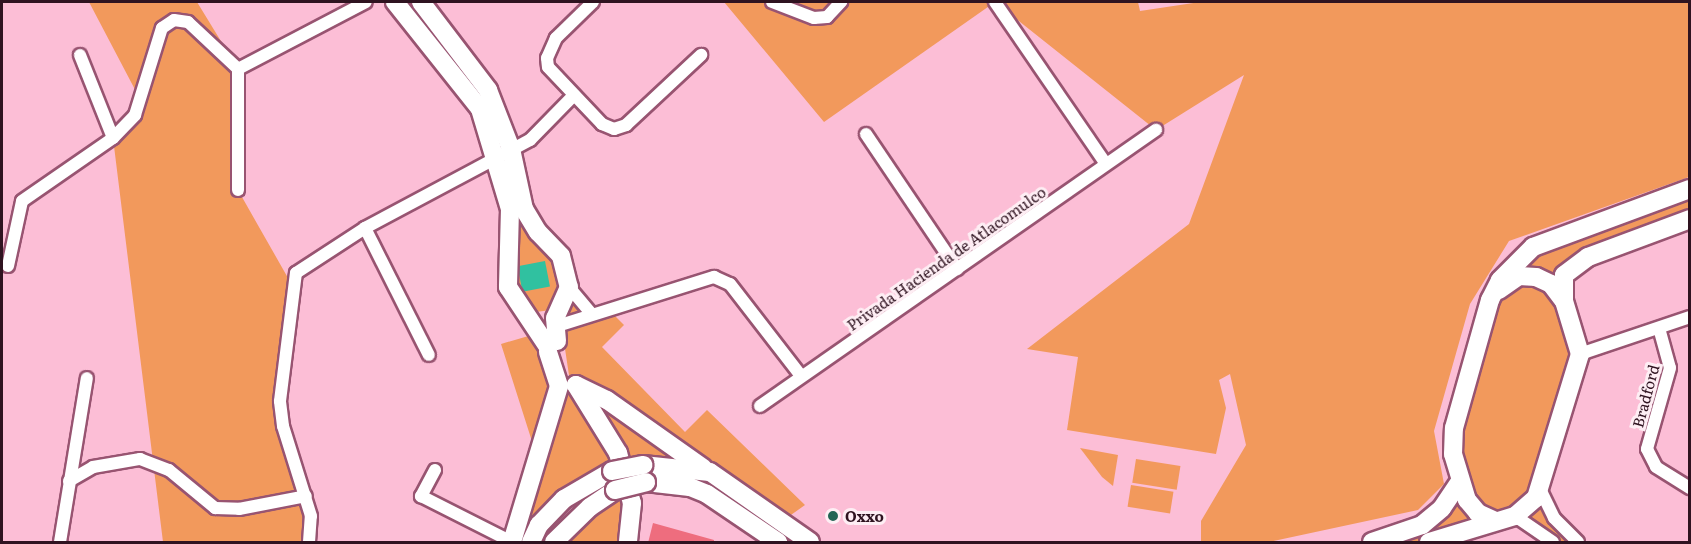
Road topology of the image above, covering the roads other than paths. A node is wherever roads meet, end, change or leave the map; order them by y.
1 (366, 2) edge
2 (421, 2) edge
3 (593, 2) edge
4 (772, 2) edge
5 (841, 2) edge
6 (995, 2) edge
7 (401, 4) edge
8 (80, 55) dead end
9 (701, 55) dead end
10 (238, 69) junction
11 (574, 95) junction
12 (1156, 130) dead end
13 (866, 134) dead end
14 (113, 138) junction
15 (504, 152) junction
16 (1106, 164) junction
17 (1689, 189) edge
18 (238, 190) dead end
19 (1689, 219) edge
20 (365, 228) junction
21 (549, 242) junction
22 (506, 255) junction
23 (8, 266) dead end
24 (957, 269) junction
25 (569, 287) junction
26 (1490, 300) junction
27 (1564, 301) junction
28 (560, 309) junction
29 (528, 313) junction
30 (592, 314) junction
31 (1689, 317) edge
32 (1659, 328) junction
33 (557, 353) junction
34 (1580, 354) junction
35 (429, 355) dead end
36 (801, 376) junction
37 (87, 378) dead end
38 (760, 406) dead end
39 (435, 470) dead end
40 (710, 472) junction
41 (645, 474) junction
42 (69, 481) junction
43 (1459, 483) junction
44 (1689, 488) edge
45 (1540, 489) junction
46 (306, 496) junction
47 (1515, 516) junction
48 (1493, 520) junction
49 (512, 542) edge
50 (60, 543) edge
51 (309, 543) edge
52 (531, 543) edge
53 (554, 543) edge
54 (628, 543) edge
55 (778, 543) edge
56 (810, 543) edge
57 (1372, 543) edge
58 (1429, 543) edge
59 (1553, 543) edge
60 (1578, 543) edge

1 - 10 street
2 - 15 main road
3 - 11 street
4 - 5 street
6 - 16 street
7 - 15 main road
8 - 14 street
9 - 11 street
10 - 14 street
10 - 18 street
11 - 15 street
12 - 16 street, Privada Hacienda de Atlacomulco
13 - 24 street, Privada Hacienda de Atlacomulco
14 - 23 street
15 - 20 street
15 - 21 main road
15 - 22 main road
16 - 24 street, Privada Hacienda de Atlacomulco
17 - 26 main road
19 - 27 main road
20 - 35 street
20 - 46 street
21 - 22 main road
21 - 25 main road
22 - 29 main road
24 - 36 street, Privada Hacienda de Atlacomulco
25 - 28 main road
25 - 30 street
26 - 27 main road
26 - 43 main road
27 - 34 main road
28 - 29 main road
28 - 33 main road
29 - 33 main road
30 - 33 street
30 - 36 street
31 - 32 street
32 - 34 street
32 - 44 street, Bradford
33 - 40 main road
33 - 49 main road
33 - 54 main road
34 - 45 main road
36 - 38 street, Privada Hacienda de Atlacomulco
37 - 42 street
39 - 49 street
40 - 41 main road
40 - 56 main road
41 - 52 main road, bridge
41 - 53 main road, bridge
41 - 55 main road
42 - 46 street
42 - 50 street
43 - 48 main road
43 - 57 main road
45 - 47 main road
45 - 60 street
46 - 51 street
47 - 48 main road
47 - 59 street
48 - 58 main road

